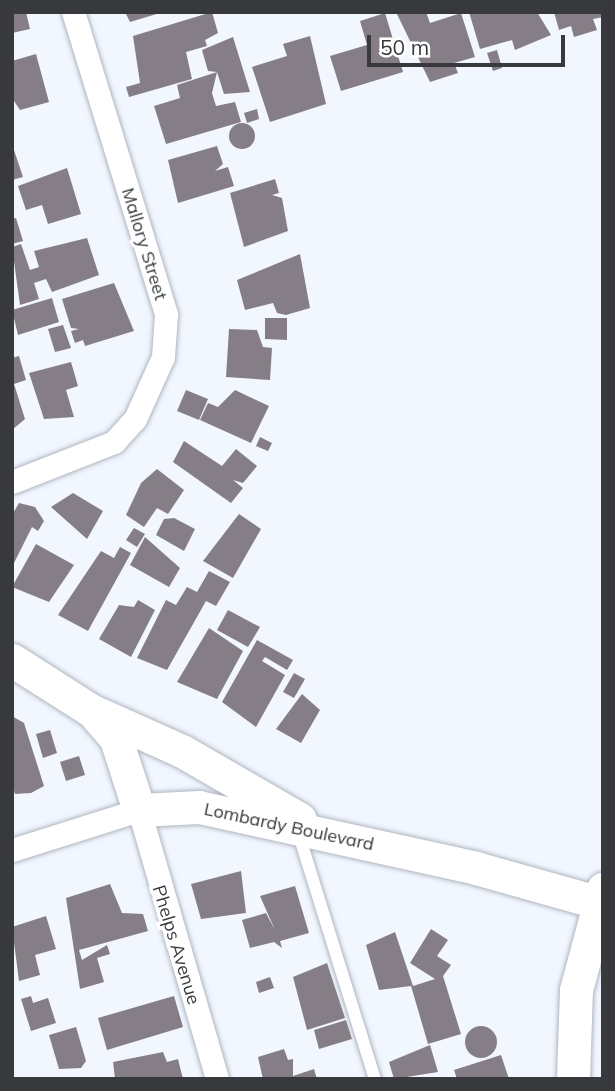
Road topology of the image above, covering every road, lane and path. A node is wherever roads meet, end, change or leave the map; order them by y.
1 (73, 12) edge
2 (12, 482) edge
3 (12, 660) edge
4 (92, 711) junction
5 (139, 810) junction
6 (312, 832) junction
7 (12, 850) edge
8 (600, 896) edge
9 (217, 1079) edge
10 (375, 1079) edge
11 (573, 1079) edge

1 - 2 street, Mallory Street
3 - 4 street
4 - 5 street
4 - 6 street
5 - 6 street, Lombardy Boulevard
5 - 7 street
5 - 9 street, Phelps Avenue
6 - 8 street, Lombardy Boulevard
6 - 10 lane
8 - 11 street

